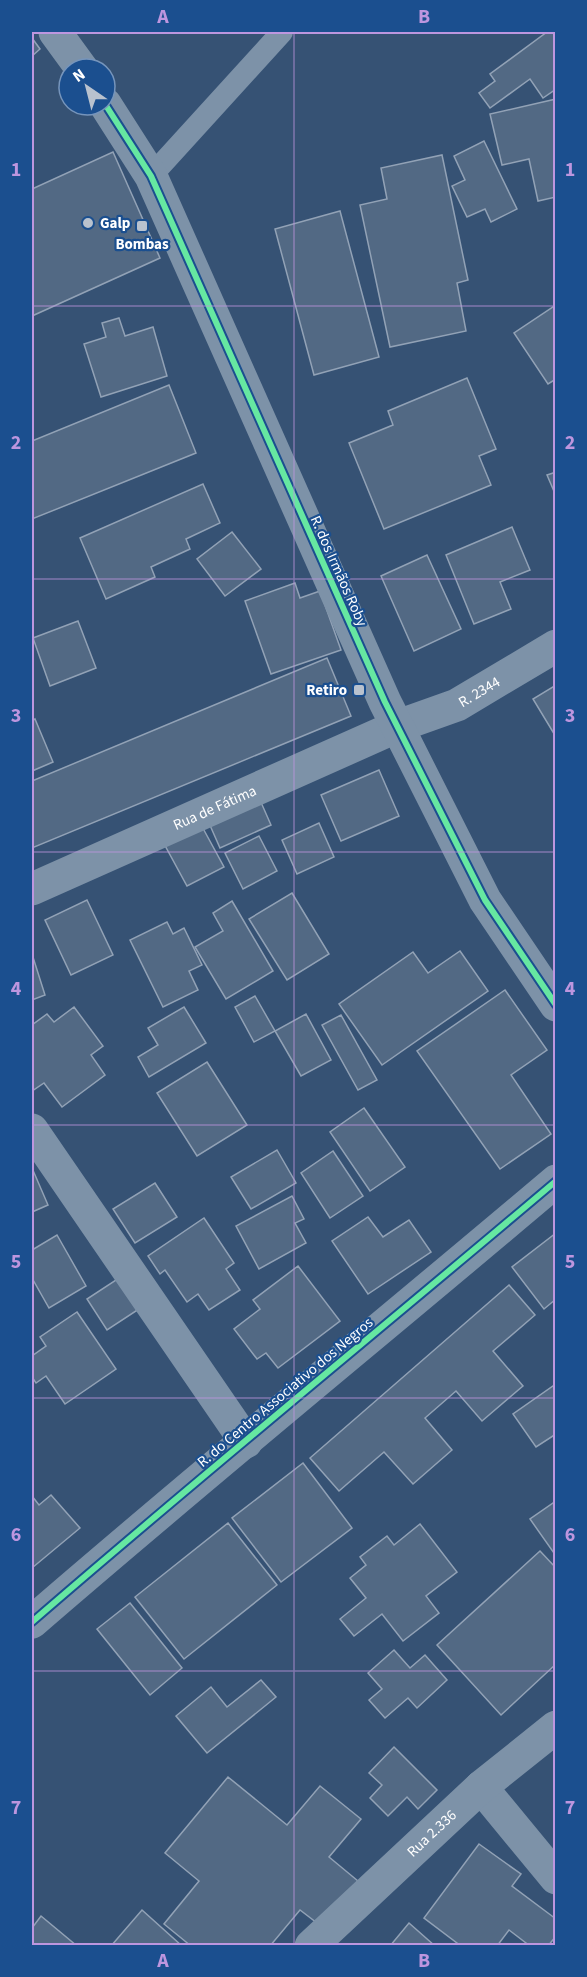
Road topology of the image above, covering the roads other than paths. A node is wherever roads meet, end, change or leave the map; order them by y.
1 (55, 32) edge
2 (282, 32) edge
3 (73, 57) edge
4 (113, 117) edge
5 (151, 176) junction
6 (555, 646) edge
7 (398, 726) junction
8 (32, 889) edge
9 (555, 1005) edge
10 (32, 1130) edge
11 (555, 1181) edge
12 (246, 1442) junction
13 (32, 1622) edge
14 (555, 1727) edge
15 (481, 1788) junction
16 (555, 1878) edge
17 (311, 1946) edge

1 - 3 street
2 - 5 lane
4 - 5 street, R. dos Irmãos Roby
5 - 7 street, R. dos Irmãos Roby
6 - 7 street, R. 2344
7 - 8 street, Rua de Fátima
7 - 9 street, R. dos Irmãos Roby
10 - 12 street
11 - 12 street, R. do Centro Associativo dos Negros
12 - 13 street, R. do Centro Associativo dos Negros
14 - 15 street, Rua 2.336
15 - 16 street
15 - 17 street, Rua 2.336

